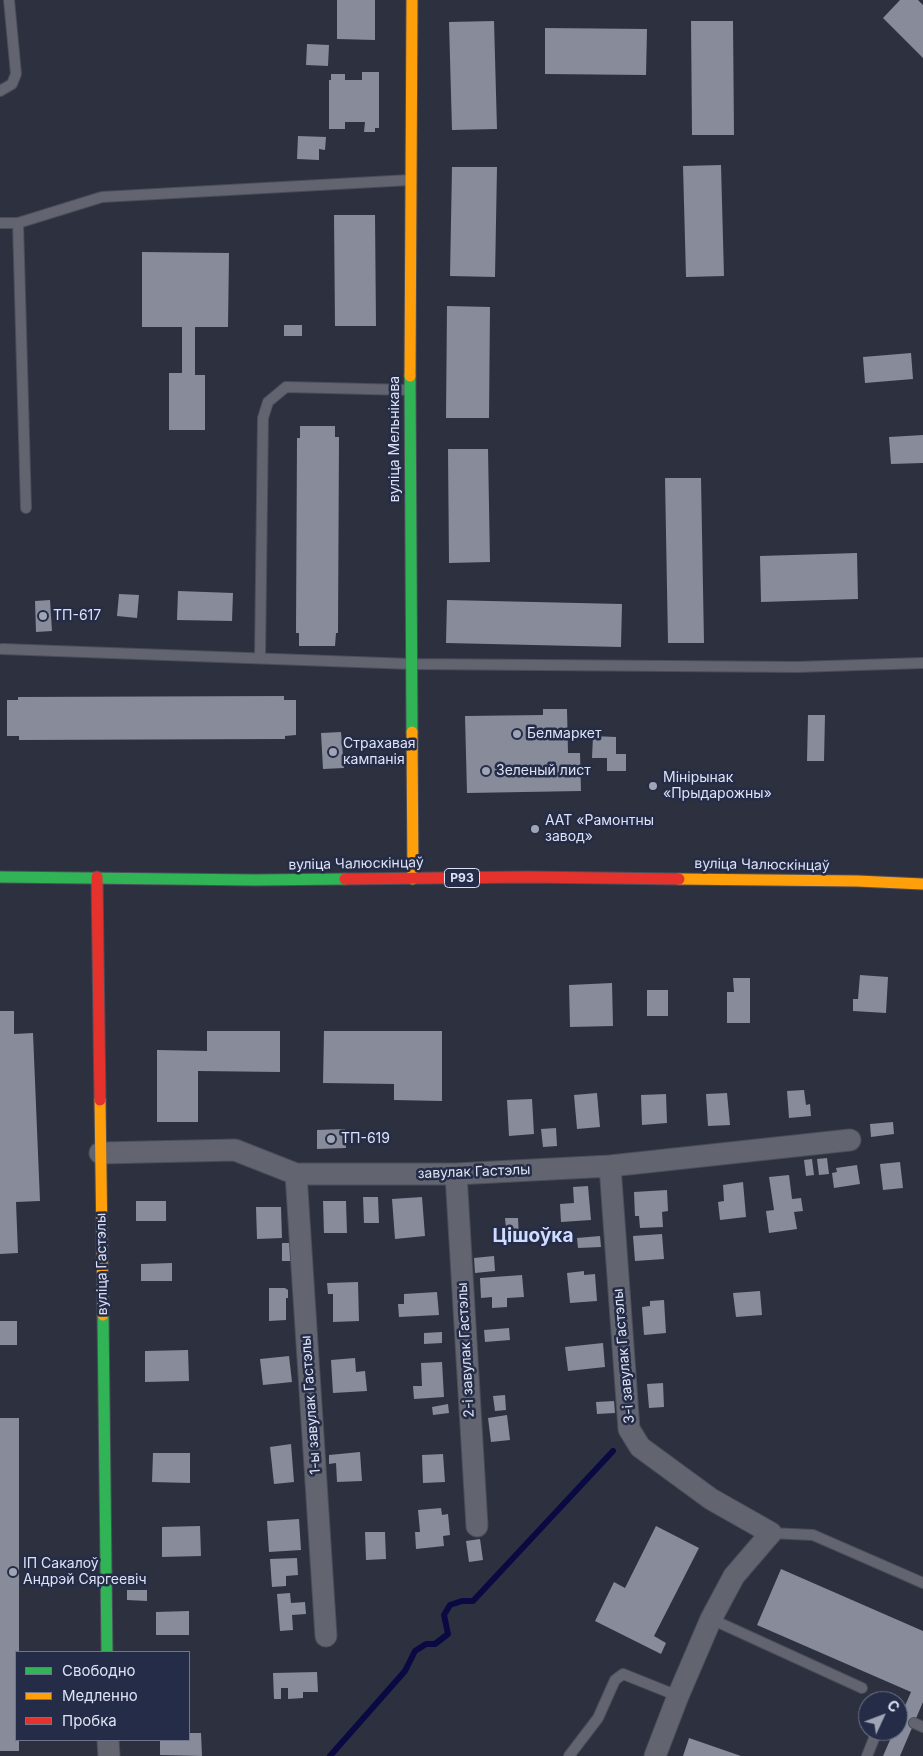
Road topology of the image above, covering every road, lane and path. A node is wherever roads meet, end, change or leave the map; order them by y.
1 (9, 0) edge
2 (412, 0) edge
3 (0, 91) edge
4 (411, 180) junction
5 (0, 223) edge
6 (18, 223) junction
7 (410, 390) junction
8 (26, 508) dead end
9 (2, 649) dead end
10 (260, 658) junction
11 (923, 662) edge
12 (411, 664) junction
13 (97, 876) junction
14 (0, 877) edge
15 (413, 879) junction
16 (923, 884) edge
17 (850, 1140) dead end
18 (100, 1153) junction
19 (610, 1166) junction
20 (296, 1174) junction
21 (456, 1174) junction
22 (477, 1526) dead end
23 (771, 1533) junction
24 (923, 1583) edge
25 (711, 1619) junction
26 (326, 1636) dead end
27 (107, 1651) edge
28 (862, 1688) dead end
29 (678, 1696) junction
30 (108, 1741) edge
31 (873, 1741) edge
32 (109, 1756) edge
33 (569, 1756) edge
34 (655, 1756) edge
35 (867, 1756) edge

1 - 3 lane
2 - 4 street, вуліца Мельнікава
4 - 6 lane
4 - 7 street, вуліца Мельнікава
5 - 6 lane
6 - 8 lane
7 - 10 lane
7 - 12 street, вуліца Мельнікава
9 - 10 lane
10 - 12 lane
11 - 12 lane
12 - 15 street, вуліца Мельнікава
13 - 14 street, вуліца Чалюскінцаў / Р93
13 - 15 street, вуліца Чалюскінцаў / Р93
13 - 18 street, вуліца Гастэлы
15 - 16 street, вуліца Чалюскінцаў / Р93
17 - 19 street, завулак Гастэлы
18 - 20 street, завулак Гастэлы
18 - 27 street, вуліца Гастэлы
19 - 21 street, завулак Гастэлы
19 - 23 street, 3-і завулак Гастэлы
20 - 21 street, завулак Гастэлы
20 - 26 street, 1-ы завулак Гастэлы
21 - 22 street, 2-і завулак Гастэлы
23 - 24 lane
23 - 25 street
25 - 28 lane
25 - 29 street
29 - 33 lane
29 - 34 street
30 - 32 street
31 - 35 lane

